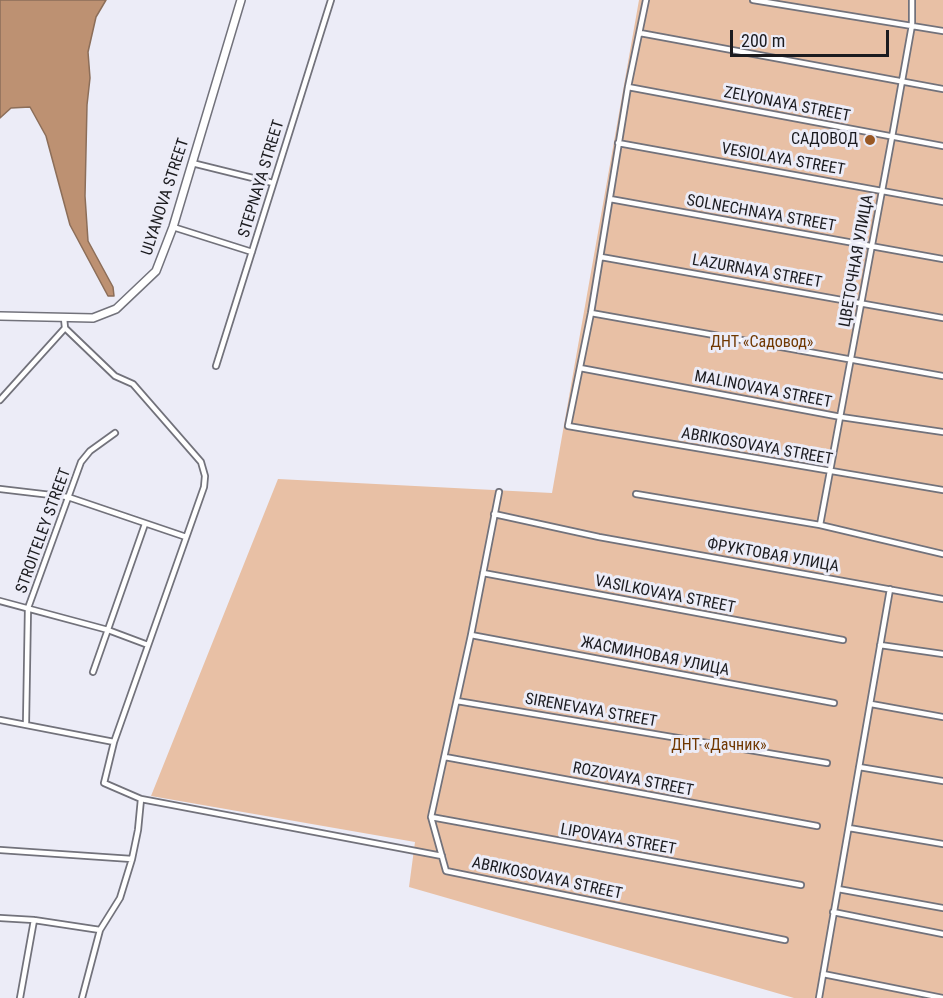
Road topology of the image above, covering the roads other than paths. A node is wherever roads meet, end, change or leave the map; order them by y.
1 (241, 0) edge
2 (331, 0) edge
3 (646, 0) edge
4 (753, 0) edge
5 (912, 0) edge
6 (912, 25) junction
7 (943, 31) edge
8 (640, 33) junction
9 (902, 81) junction
10 (628, 87) junction
11 (943, 89) edge
12 (892, 137) junction
13 (618, 143) junction
14 (943, 146) edge
15 (192, 163) junction
16 (273, 183) junction
17 (882, 190) junction
18 (610, 199) junction
19 (943, 202) edge
20 (173, 227) junction
21 (872, 246) junction
22 (252, 252) junction
23 (601, 257) junction
24 (943, 259) edge
25 (861, 302) junction
26 (591, 313) junction
27 (0, 316) edge
28 (64, 318) junction
29 (943, 318) edge
30 (65, 328) junction
31 (851, 358) junction
32 (216, 366) dead end
33 (580, 368) junction
34 (943, 376) edge
35 (0, 400) edge
36 (841, 417) junction
37 (943, 432) edge
38 (115, 433) dead end
39 (831, 473) junction
40 (0, 489) edge
41 (943, 490) edge
42 (499, 492) dead end
43 (636, 494) dead end
44 (68, 497) junction
45 (494, 514) junction
46 (145, 524) junction
47 (820, 525) junction
48 (186, 537) junction
49 (943, 554) edge
50 (483, 573) junction
51 (890, 590) junction
52 (943, 599) edge
53 (0, 601) edge
54 (28, 608) junction
55 (108, 630) junction
56 (471, 635) junction
57 (843, 640) dead end
58 (148, 645) junction
59 (880, 645) junction
60 (943, 654) edge
61 (93, 672) dead end
62 (457, 701) junction
63 (834, 703) dead end
64 (871, 704) junction
65 (943, 717) edge
66 (0, 720) edge
67 (26, 724) junction
68 (114, 742) junction
69 (445, 757) junction
70 (827, 763) dead end
71 (859, 766) junction
72 (943, 781) edge
73 (141, 798) junction
74 (431, 818) junction
75 (817, 826) dead end
76 (849, 828) junction
77 (943, 844) edge
78 (0, 850) edge
79 (442, 856) junction
80 (132, 859) junction
81 (801, 885) dead end
82 (838, 890) junction
83 (943, 908) edge
84 (833, 912) junction
85 (0, 918) edge
86 (34, 920) junction
87 (100, 930) junction
88 (943, 934) edge
89 (785, 940) dead end
90 (824, 974) junction
91 (20, 998) edge
92 (82, 998) edge
93 (819, 998) edge
94 (943, 998) edge

1 - 15 street, ULYANOVA STREET
2 - 16 street, STEPNAYA STREET
3 - 8 street
4 - 6 street
5 - 6 street, ЦВЕТОЧНАЯ УЛИЦА
6 - 7 street
6 - 9 street, ЦВЕТОЧНАЯ УЛИЦА
8 - 9 street
8 - 10 street
9 - 11 street
9 - 12 street, ЦВЕТОЧНАЯ УЛИЦА
10 - 12 street, ZELYONAYA STREET
10 - 13 street
12 - 14 street, ZELYONAYA STREET
12 - 17 street, ЦВЕТОЧНАЯ УЛИЦА
13 - 17 street, VESIOLAYA STREET
13 - 18 street
15 - 16 street
15 - 20 street, ULYANOVA STREET
16 - 22 street, STEPNAYA STREET
17 - 19 street, VESIOLAYA STREET
17 - 21 street, ЦВЕТОЧНАЯ УЛИЦА
18 - 21 street, SOLNECHNAYA STREET
18 - 23 street
20 - 22 street
20 - 28 street, ULYANOVA STREET
21 - 24 street, SOLNECHNAYA STREET
21 - 25 street, ЦВЕТОЧНАЯ УЛИЦА
22 - 32 street, STEPNAYA STREET
23 - 25 street, LAZURNAYA STREET
23 - 26 street
25 - 29 street, LAZURNAYA STREET
25 - 31 street, ЦВЕТОЧНАЯ УЛИЦА
26 - 31 street
26 - 33 street
27 - 28 street, ULYANOVA STREET
28 - 30 street
30 - 35 street
30 - 48 street
31 - 34 street
31 - 36 street, ЦВЕТОЧНАЯ УЛИЦА
33 - 36 street, MALINOVAYA STREET
33 - 39 street, ABRIKOSOVAYA STREET
36 - 37 street, MALINOVAYA STREET
36 - 39 street, ЦВЕТОЧНАЯ УЛИЦА
38 - 44 street, STROITELEY STREET
39 - 41 street, ABRIKOSOVAYA STREET
39 - 47 street, ЦВЕТОЧНАЯ УЛИЦА
40 - 44 street
42 - 45 street
43 - 47 street
44 - 46 street
44 - 54 street, STROITELEY STREET
45 - 50 street
45 - 51 street
46 - 48 street
46 - 55 street
47 - 49 street
48 - 58 street
50 - 56 street
50 - 57 street, VASILKOVAYA STREET
51 - 52 street
51 - 59 street
53 - 54 street
54 - 55 street
54 - 67 street, STROITELEY STREET
55 - 58 street
55 - 61 street
56 - 62 street
56 - 63 street, ЖАСМИНОВАЯ УЛИЦА
58 - 68 street
59 - 60 street
59 - 64 street
62 - 69 street
62 - 70 street, SIRENEVAYA STREET
64 - 65 street
64 - 71 street
66 - 67 street
67 - 68 street
68 - 73 street
69 - 74 street
69 - 75 street, ROZOVAYA STREET
71 - 72 street
71 - 76 street
73 - 79 street
73 - 80 street
74 - 79 street
74 - 81 street, LIPOVAYA STREET
76 - 77 street
76 - 82 street
78 - 80 street
79 - 89 street, ABRIKOSOVAYA STREET
80 - 87 street
82 - 83 street
82 - 84 street
84 - 88 street
84 - 90 street
85 - 86 street
86 - 87 street
86 - 91 street
87 - 92 street
90 - 93 street
90 - 94 street

